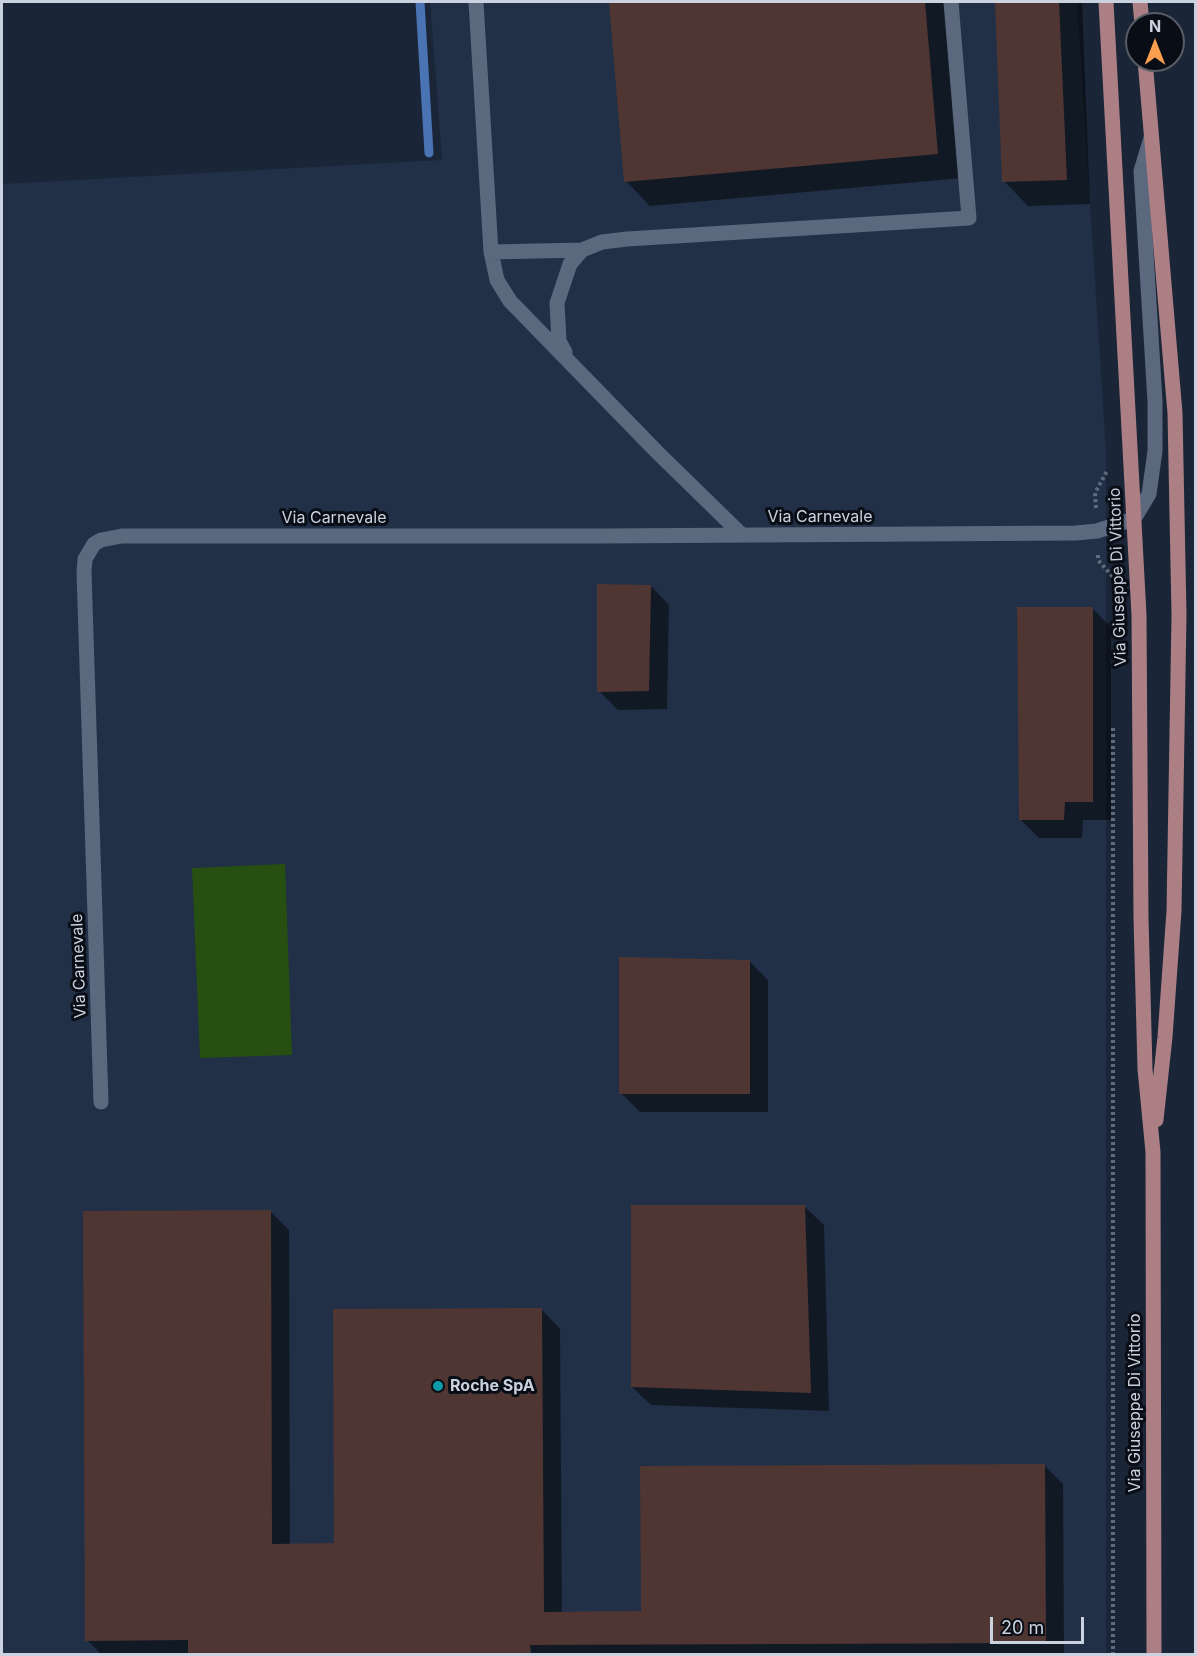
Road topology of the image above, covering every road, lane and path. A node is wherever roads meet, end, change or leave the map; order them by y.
1 (476, 2) edge
2 (951, 2) edge
3 (1106, 2) edge
4 (1146, 72) edge
5 (1152, 136) junction
6 (582, 250) junction
7 (491, 252) junction
8 (567, 358) junction
9 (1112, 462) dead end
10 (1134, 519) junction
11 (1097, 531) junction
12 (742, 535) junction
13 (1115, 581) dead end
14 (1113, 721) dead end
15 (101, 1102) dead end
16 (1153, 1152) junction
17 (1113, 1654) edge
18 (1154, 1654) edge

1 - 7 lane
2 - 6 lane
3 - 10 main road, Via Giuseppe Di Vittorio
4 - 5 main road, Via Giuseppe Di Vittorio
5 - 10 lane
5 - 16 main road, Via Giuseppe Di Vittorio
6 - 7 lane
6 - 8 lane
7 - 8 lane
8 - 12 lane
9 - 11 path
10 - 11 lane, Via Carnevale
10 - 16 main road, Via Giuseppe Di Vittorio
11 - 12 lane, Via Carnevale
11 - 13 path
12 - 15 lane, Via Carnevale
14 - 17 path
16 - 18 main road, Via Giuseppe Di Vittorio

